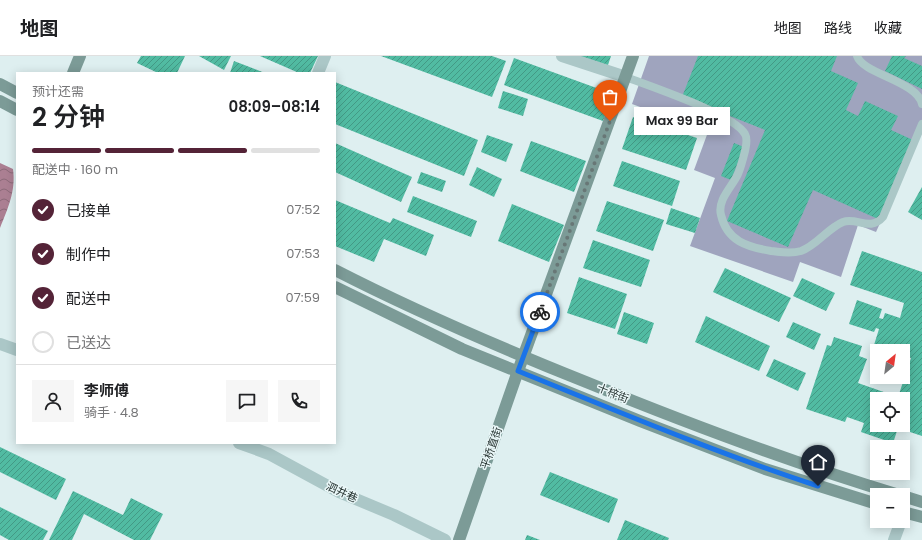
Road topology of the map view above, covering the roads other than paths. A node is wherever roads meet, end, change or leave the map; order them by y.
1 (80, 56) edge
2 (325, 56) edge
3 (562, 56) edge
4 (633, 56) edge
5 (857, 56) edge
6 (73, 72) edge
7 (318, 72) edge
8 (626, 77) junction
9 (0, 84) edge
10 (16, 92) edge
11 (0, 101) edge
12 (922, 104) edge
13 (16, 109) edge
14 (922, 124) edge
15 (336, 270) edge
16 (336, 287) edge
17 (0, 344) edge
18 (16, 350) edge
19 (524, 357) junction
20 (518, 371) junction
21 (242, 444) edge
22 (878, 488) edge
23 (910, 498) edge
24 (870, 502) edge
25 (922, 502) edge
26 (910, 516) edge
27 (922, 517) edge
28 (898, 528) edge
29 (445, 540) edge
30 (459, 540) edge
31 (894, 540) edge

1 - 6 main road
2 - 7 street
3 - 8 street
4 - 8 main road, 平桥直街
5 - 12 lane
8 - 14 lane
8 - 19 main road, 平桥直街
9 - 10 main road
11 - 13 main road
15 - 19 main road, 十梓街
16 - 20 main road, 十梓街
17 - 18 street
19 - 20 main road, 平桥直街
19 - 22 main road, 十梓街
20 - 24 main road, 十梓街
20 - 30 main road, 平桥直街
21 - 29 street, 泗井巷
23 - 25 main road, 十梓街
26 - 27 main road
28 - 31 street

